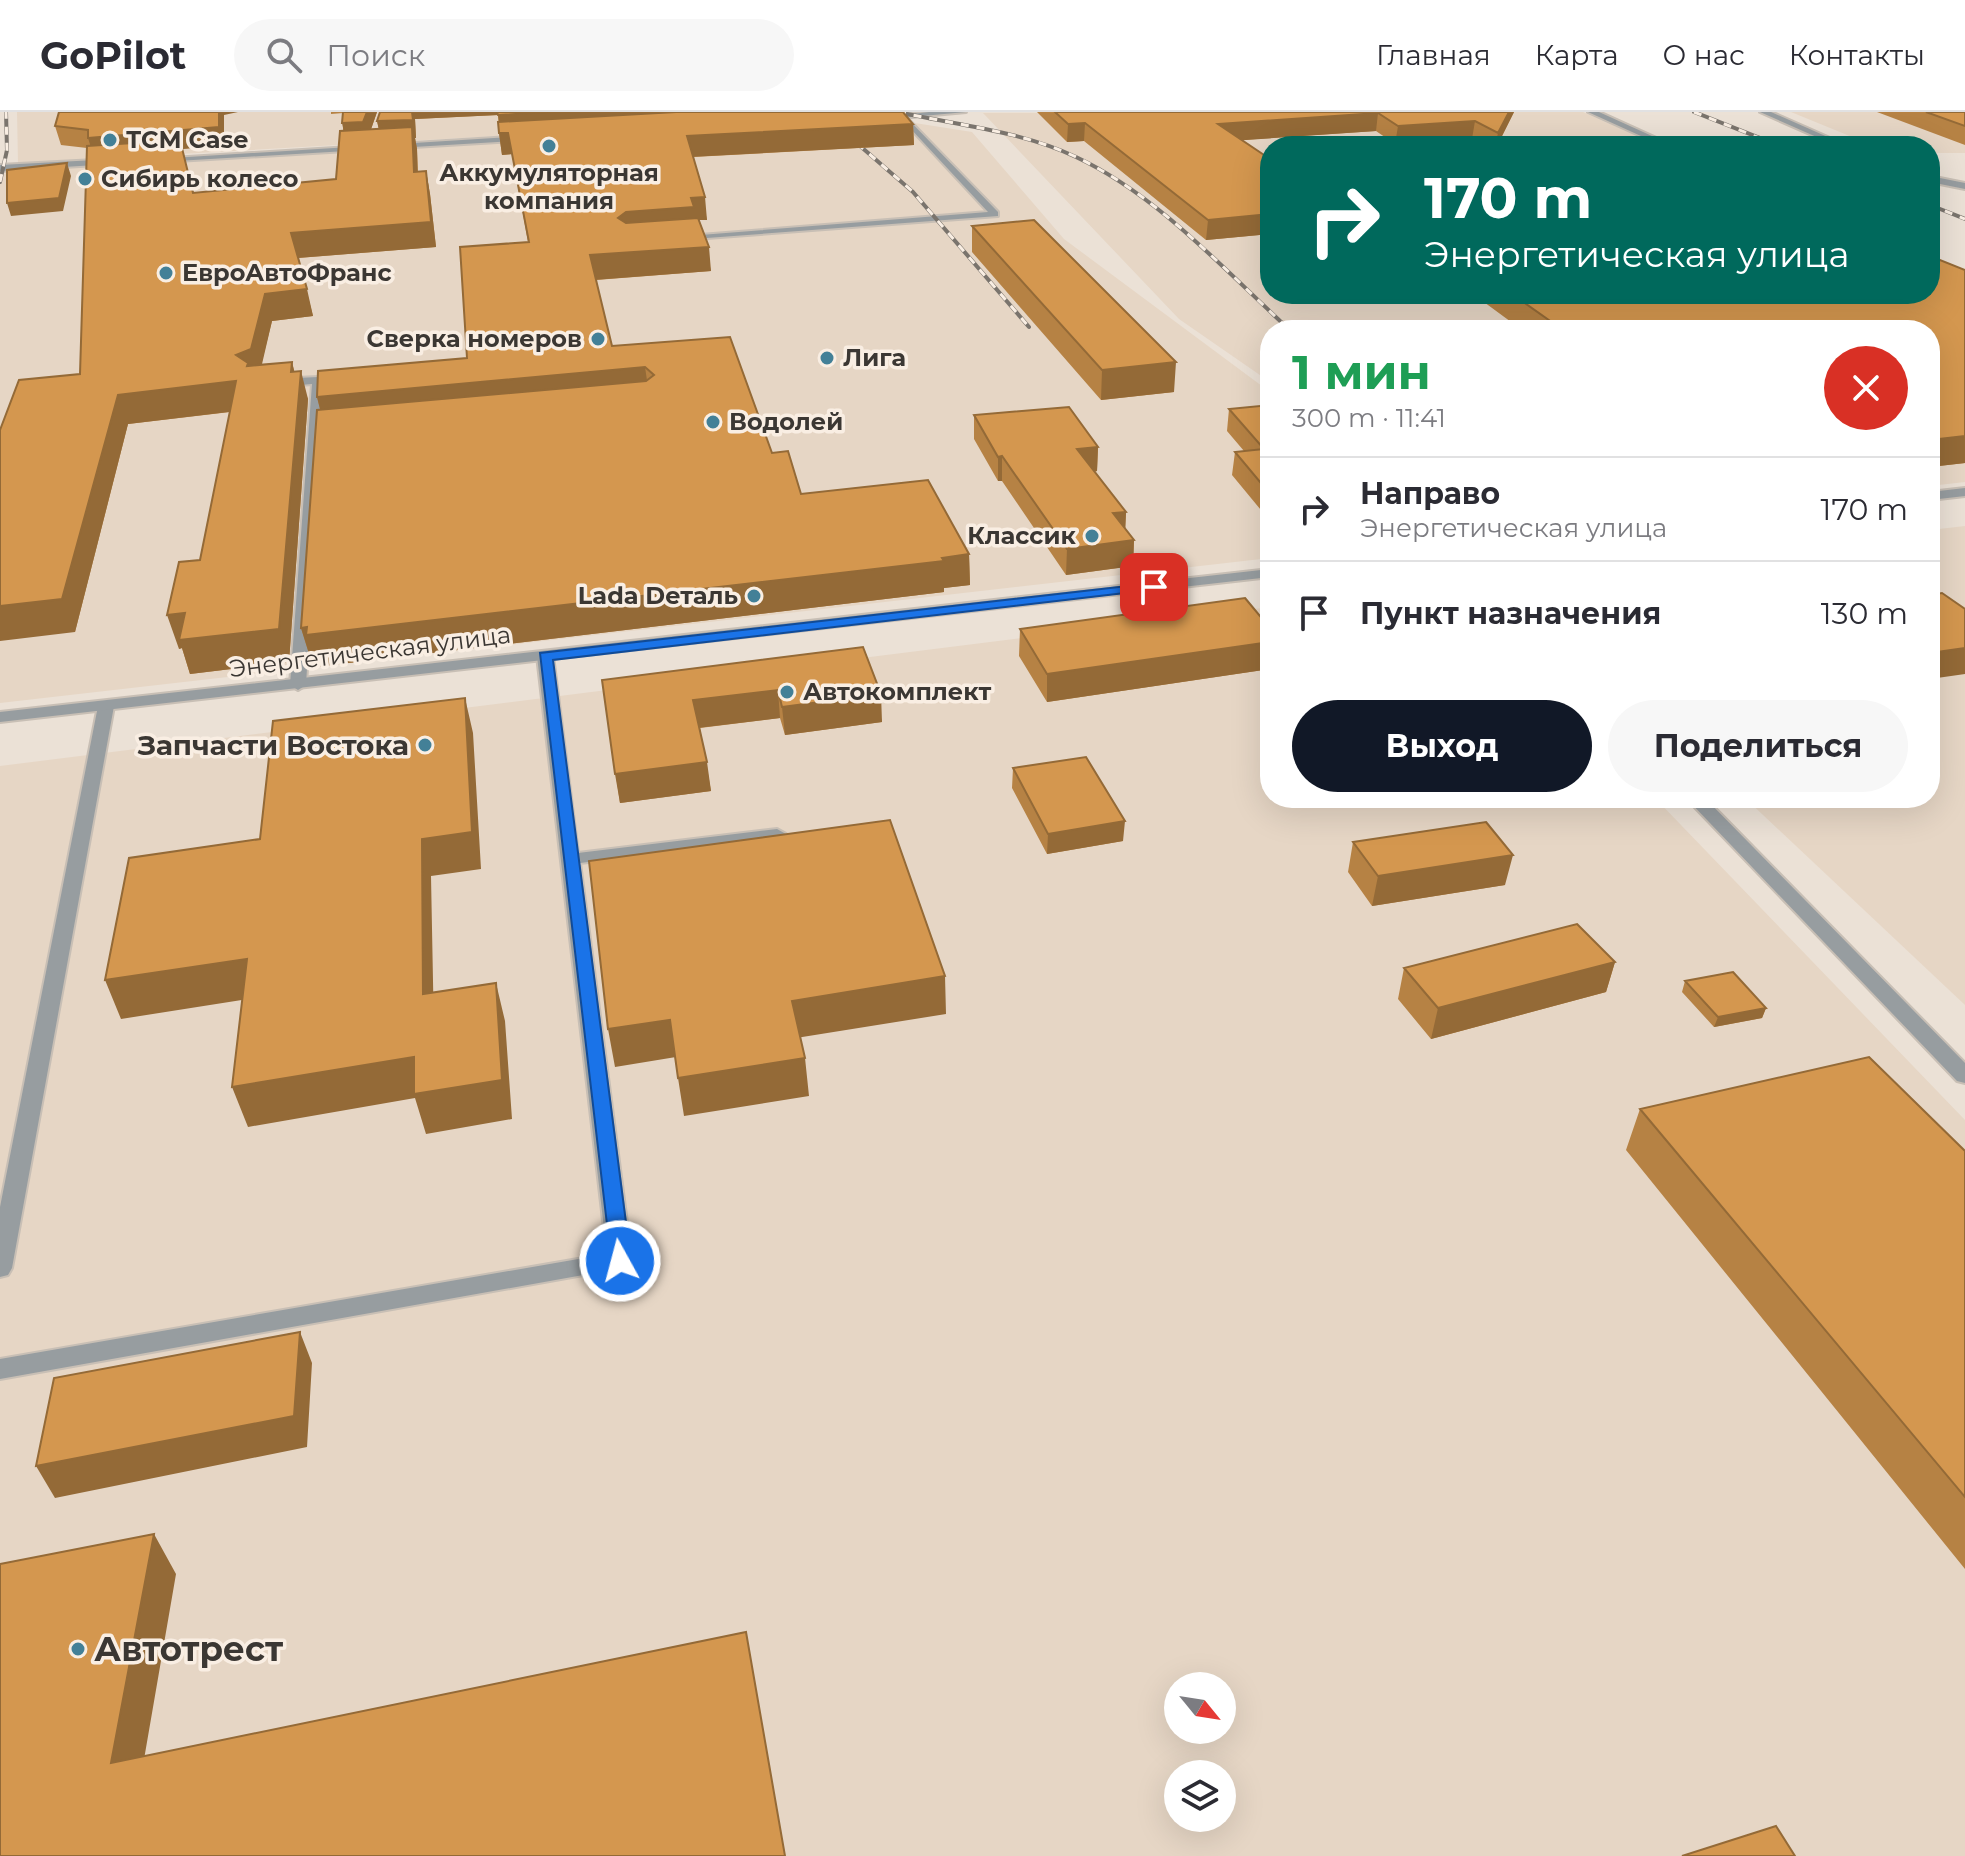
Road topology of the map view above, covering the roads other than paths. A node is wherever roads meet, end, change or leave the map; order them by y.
1 (962, 112) edge
2 (1592, 112) edge
3 (1764, 112) edge
4 (900, 116) junction
5 (874, 118) edge
6 (375, 135) edge
7 (1647, 136) edge
8 (1820, 136) edge
9 (532, 138) edge
10 (372, 147) junction
11 (148, 159) edge
12 (116, 161) edge
13 (0, 168) edge
14 (1957, 173) dead end
15 (1940, 176) edge
16 (1940, 180) edge
17 (1965, 186) edge
18 (675, 237) edge
19 (266, 383) edge
20 (331, 431) edge
21 (315, 432) junction
22 (1965, 492) edge
23 (1940, 495) edge
24 (1260, 574) edge
25 (545, 656) junction
26 (298, 685) junction
27 (106, 706) junction
28 (0, 717) edge
29 (1705, 808) edge
30 (777, 834) edge
31 (570, 859) junction
32 (1965, 1076) edge
33 (0, 1268) edge
34 (0, 1369) edge

1 - 4 street
2 - 7 street
3 - 8 street
4 - 5 street
4 - 18 street
6 - 10 street
9 - 10 street
10 - 11 street
12 - 13 street
14 - 15 street
16 - 17 street
19 - 21 street
20 - 21 street
21 - 26 street
22 - 23 street
24 - 25 street, Энергетическая улица
25 - 26 street, Энергетическая улица
25 - 31 street
26 - 27 street, Энергетическая улица
27 - 28 street, Энергетическая улица
27 - 33 street
29 - 32 street
30 - 31 street
31 - 34 street

